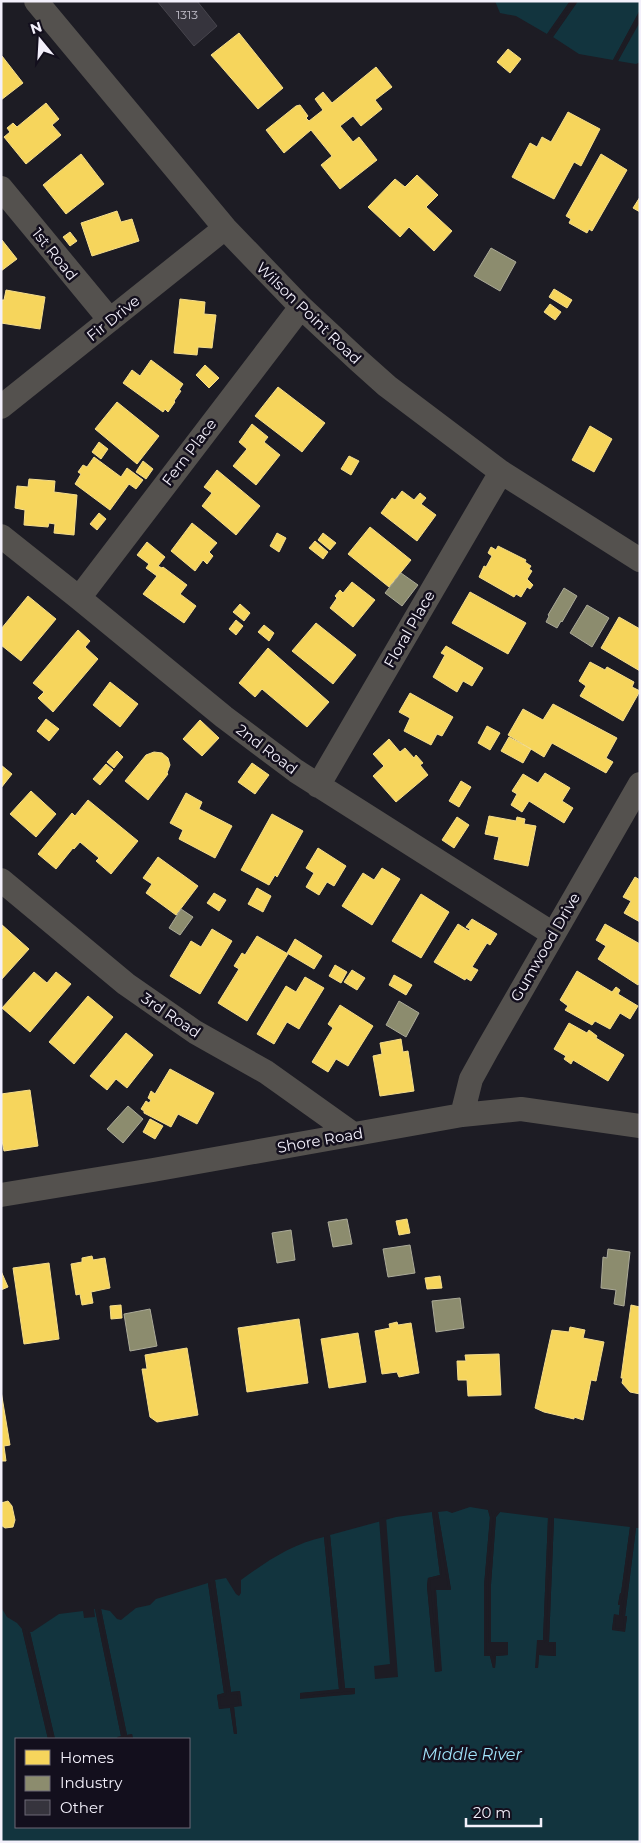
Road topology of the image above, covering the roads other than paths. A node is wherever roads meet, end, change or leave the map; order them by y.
1 (36, 1) edge
2 (1, 188) edge
3 (225, 228) junction
4 (300, 307) junction
5 (110, 320) junction
6 (1, 408) edge
7 (501, 472) junction
8 (1, 536) edge
9 (640, 560) edge
10 (79, 598) junction
11 (640, 784) edge
12 (318, 786) junction
13 (1, 880) edge
14 (553, 934) junction
15 (462, 1115) junction
16 (640, 1126) edge
17 (353, 1134) junction
18 (1, 1195) edge

1 - 3 street, Wilson Point Road
2 - 5 street, 1st Road
3 - 4 street, Wilson Point Road
3 - 5 street, Fir Drive
4 - 7 street, Wilson Point Road
4 - 10 street, Fern Place
5 - 6 street, Fir Drive
7 - 9 street, Wilson Point Road
7 - 12 street, Floral Place
8 - 10 street, 2nd Road
10 - 12 street, 2nd Road
11 - 14 street, Gumwood Drive
12 - 14 street, 2nd Road
13 - 17 street, 3rd Road
14 - 15 street, Gumwood Drive
15 - 16 street, Shore Road
15 - 17 street, Shore Road
17 - 18 street, Shore Road

